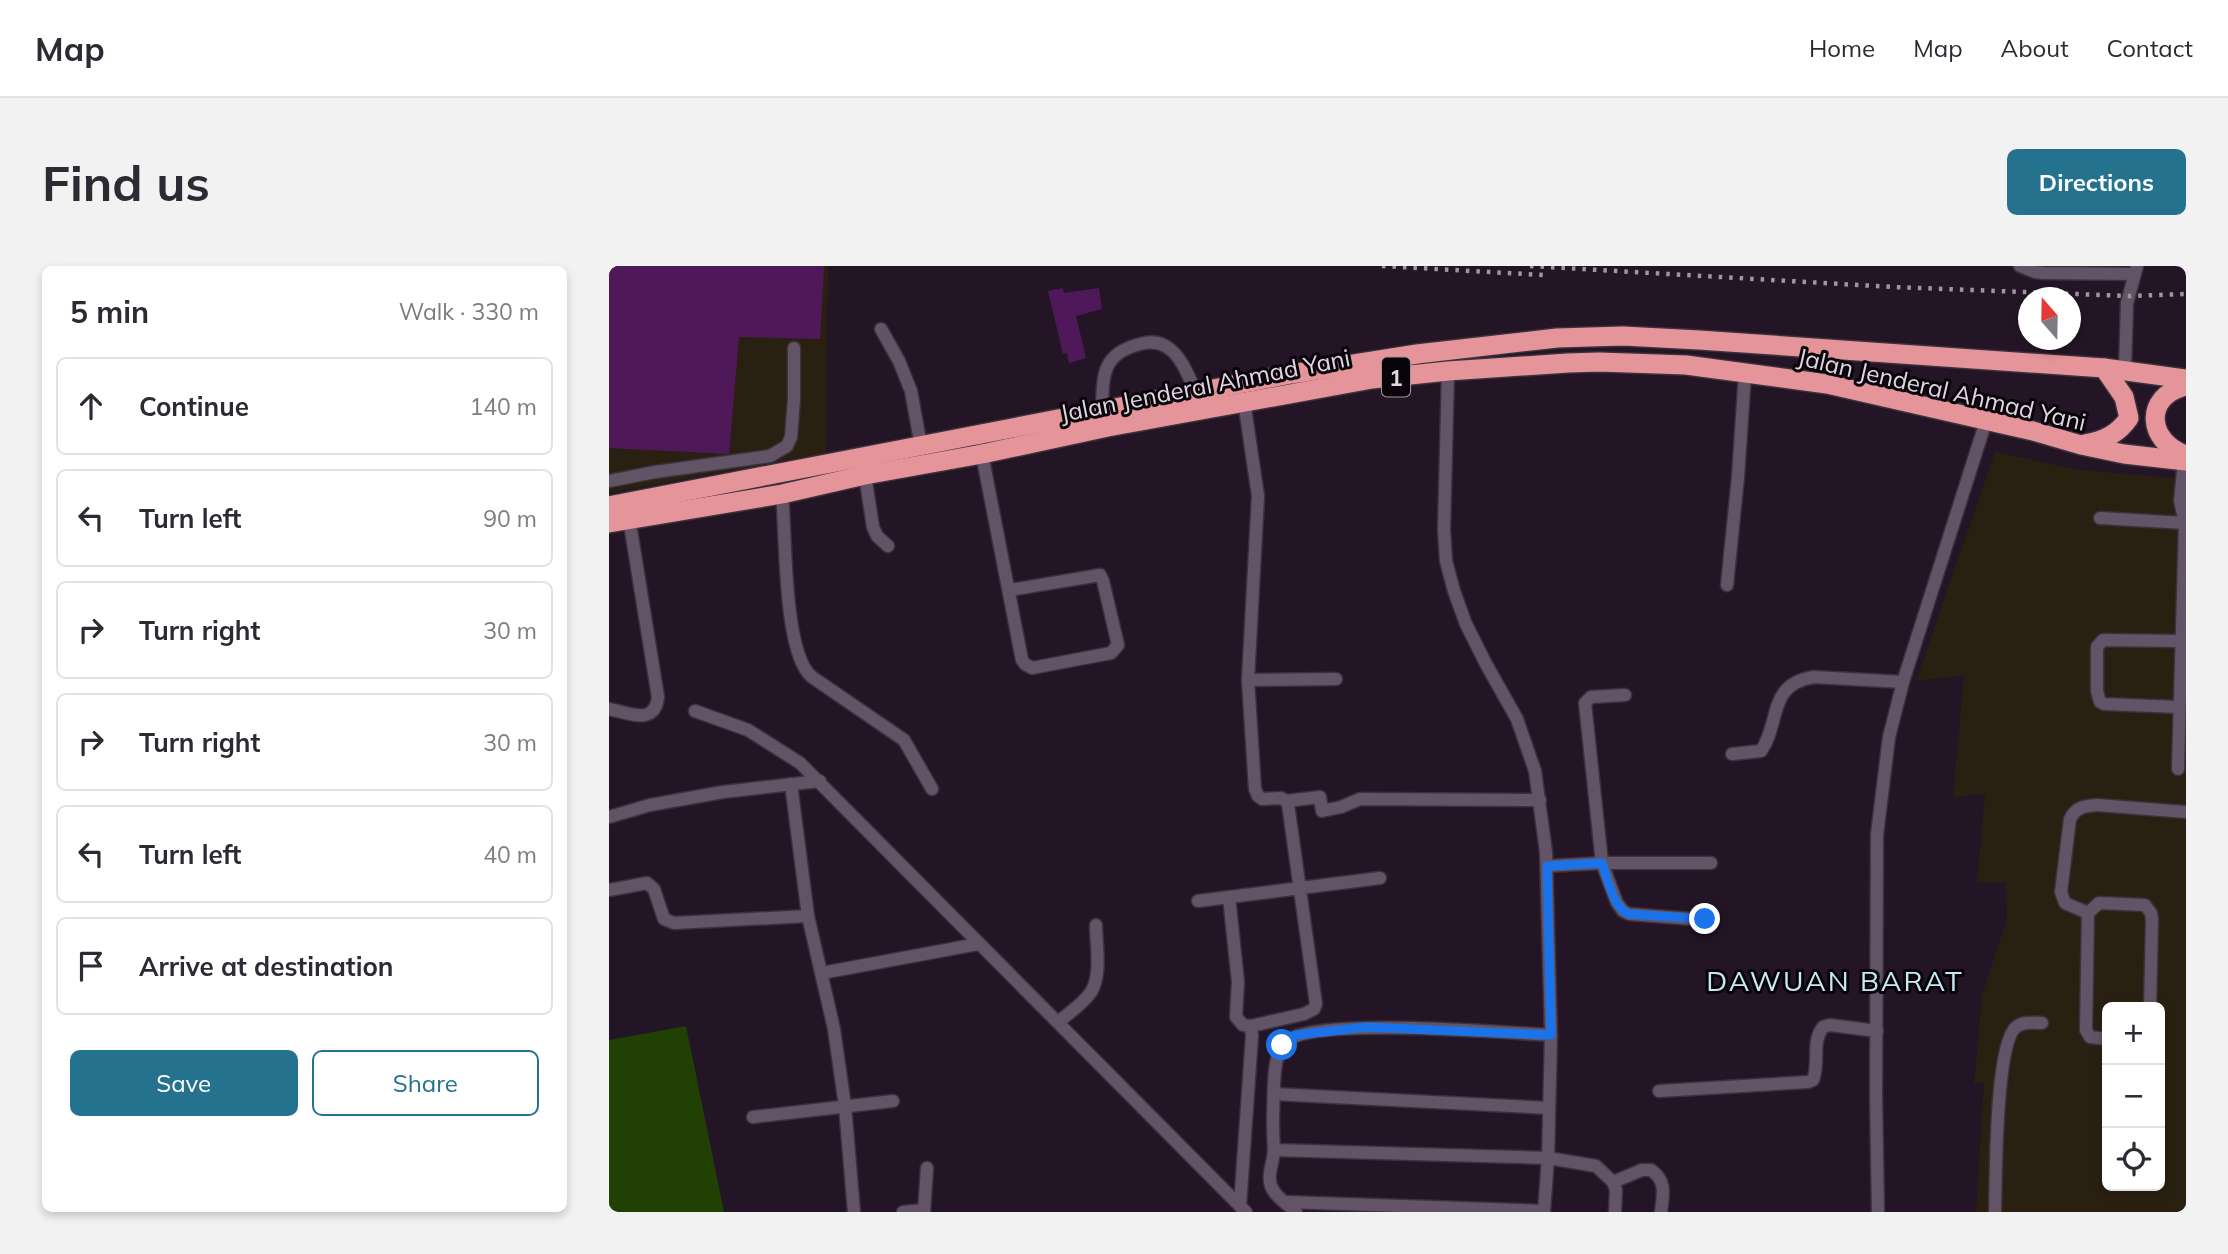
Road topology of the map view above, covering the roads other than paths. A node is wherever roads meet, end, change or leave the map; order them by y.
1 (2020, 266) edge
2 (2136, 270) edge
3 (881, 329) dead end
4 (794, 348) dead end
5 (2104, 368) junction
6 (2125, 370) junction
7 (1448, 371) junction
8 (1745, 373) junction
9 (2186, 379) edge
10 (2186, 386) edge
11 (1196, 392) junction
12 (1244, 401) junction
13 (1102, 411) junction
14 (1986, 421) junction
15 (981, 444) junction
16 (2081, 445) junction
17 (922, 446) junction
18 (2185, 459) edge
19 (865, 475) junction
20 (609, 481) edge
21 (782, 494) junction
22 (609, 506) edge
23 (629, 518) junction
24 (2100, 518) dead end
25 (609, 523) edge
26 (2185, 523) edge
27 (888, 546) dead end
28 (1727, 584) dead end
29 (1010, 590) junction
30 (2181, 641) junction
31 (1248, 680) junction
32 (1336, 680) dead end
33 (1903, 682) junction
34 (1625, 695) dead end
35 (2179, 707) junction
36 (609, 709) edge
37 (695, 711) dead end
38 (1732, 754) dead end
39 (2178, 769) dead end
40 (820, 781) junction
41 (791, 784) junction
42 (932, 789) dead end
43 (1286, 800) junction
44 (1540, 800) junction
45 (2186, 812) edge
46 (609, 817) edge
47 (1602, 863) junction
48 (1711, 863) dead end
49 (1547, 866) junction
50 (1380, 878) dead end
51 (1301, 888) junction
52 (609, 890) edge
53 (1229, 897) junction
54 (1198, 901) dead end
55 (2088, 912) junction
56 (808, 916) junction
57 (1705, 919) dead end
58 (1096, 925) dead end
59 (978, 944) junction
60 (822, 973) junction
61 (2150, 1002) edge
62 (1058, 1022) junction
63 (2042, 1023) dead end
64 (1251, 1026) junction
65 (1877, 1031) junction
66 (1551, 1035) junction
67 (2102, 1038) edge
68 (1659, 1091) dead end
69 (1274, 1094) junction
70 (893, 1101) dead end
71 (845, 1106) junction
72 (1549, 1108) junction
73 (753, 1117) dead end
74 (1274, 1150) junction
75 (1548, 1158) junction
76 (927, 1168) dead end
77 (1613, 1182) junction
78 (1287, 1202) junction
79 (1243, 1209) edge
80 (924, 1211) edge
81 (854, 1212) edge
82 (903, 1212) edge
83 (1296, 1212) edge
84 (1544, 1212) edge
85 (1615, 1212) edge
86 (1661, 1212) edge
87 (1878, 1212) edge
88 (1995, 1212) edge

1 - 2 street
2 - 6 street
3 - 17 street
4 - 20 street
5 - 6 highway, Jalan Jenderal Ahmad Yani / 1
5 - 11 highway, Jalan Jenderal Ahmad Yani / 1
5 - 16 highway
6 - 9 highway, Jalan Jenderal Ahmad Yani / 1
7 - 8 highway, Jalan Jenderal Ahmad Yani / 1
7 - 12 highway, Jalan Jenderal Ahmad Yani / 1
7 - 44 street
8 - 14 highway, Jalan Jenderal Ahmad Yani / 1
8 - 28 street
10 - 18 highway
11 - 13 highway, Jalan Jenderal Ahmad Yani / 1
11 - 13 street
12 - 15 highway, Jalan Jenderal Ahmad Yani / 1
12 - 31 street
13 - 15 highway, Jalan Jenderal Ahmad Yani / 1
14 - 16 highway, Jalan Jenderal Ahmad Yani / 1
14 - 33 street
15 - 17 highway, Jalan Jenderal Ahmad Yani / 1
15 - 19 highway, Jalan Jenderal Ahmad Yani / 1
15 - 29 street
16 - 18 highway, Jalan Jenderal Ahmad Yani / 1
17 - 22 highway, Jalan Jenderal Ahmad Yani / 1
18 - 26 street
19 - 21 highway, Jalan Jenderal Ahmad Yani / 1
19 - 27 street
21 - 23 highway, Jalan Jenderal Ahmad Yani / 1
21 - 42 street
23 - 25 highway, Jalan Jenderal Ahmad Yani / 1
23 - 36 street
24 - 26 street
26 - 30 street
29 - 29 street
30 - 35 street
30 - 35 street
31 - 32 street
31 - 43 street
33 - 38 street
33 - 65 street
34 - 47 street
35 - 39 street
37 - 40 street
40 - 41 street
40 - 59 street
41 - 46 street
41 - 56 street
43 - 44 street
43 - 51 street
44 - 49 street
45 - 55 street
47 - 48 street
47 - 49 street
47 - 57 street
49 - 66 street
50 - 51 street
51 - 53 street
51 - 64 street
52 - 56 street
53 - 54 street
53 - 64 street
55 - 61 street
55 - 67 street
56 - 60 street
58 - 62 street
59 - 60 street
59 - 62 street
60 - 71 street
62 - 79 street
63 - 88 street
64 - 79 street
65 - 68 street
65 - 87 street
66 - 69 street
66 - 72 street
69 - 72 street
69 - 74 street
70 - 71 street
71 - 73 street
71 - 81 street
72 - 75 street
74 - 75 street
74 - 78 street
75 - 77 street
75 - 84 street
76 - 80 street
77 - 85 street
77 - 86 street
78 - 83 street
78 - 84 street
80 - 82 street

